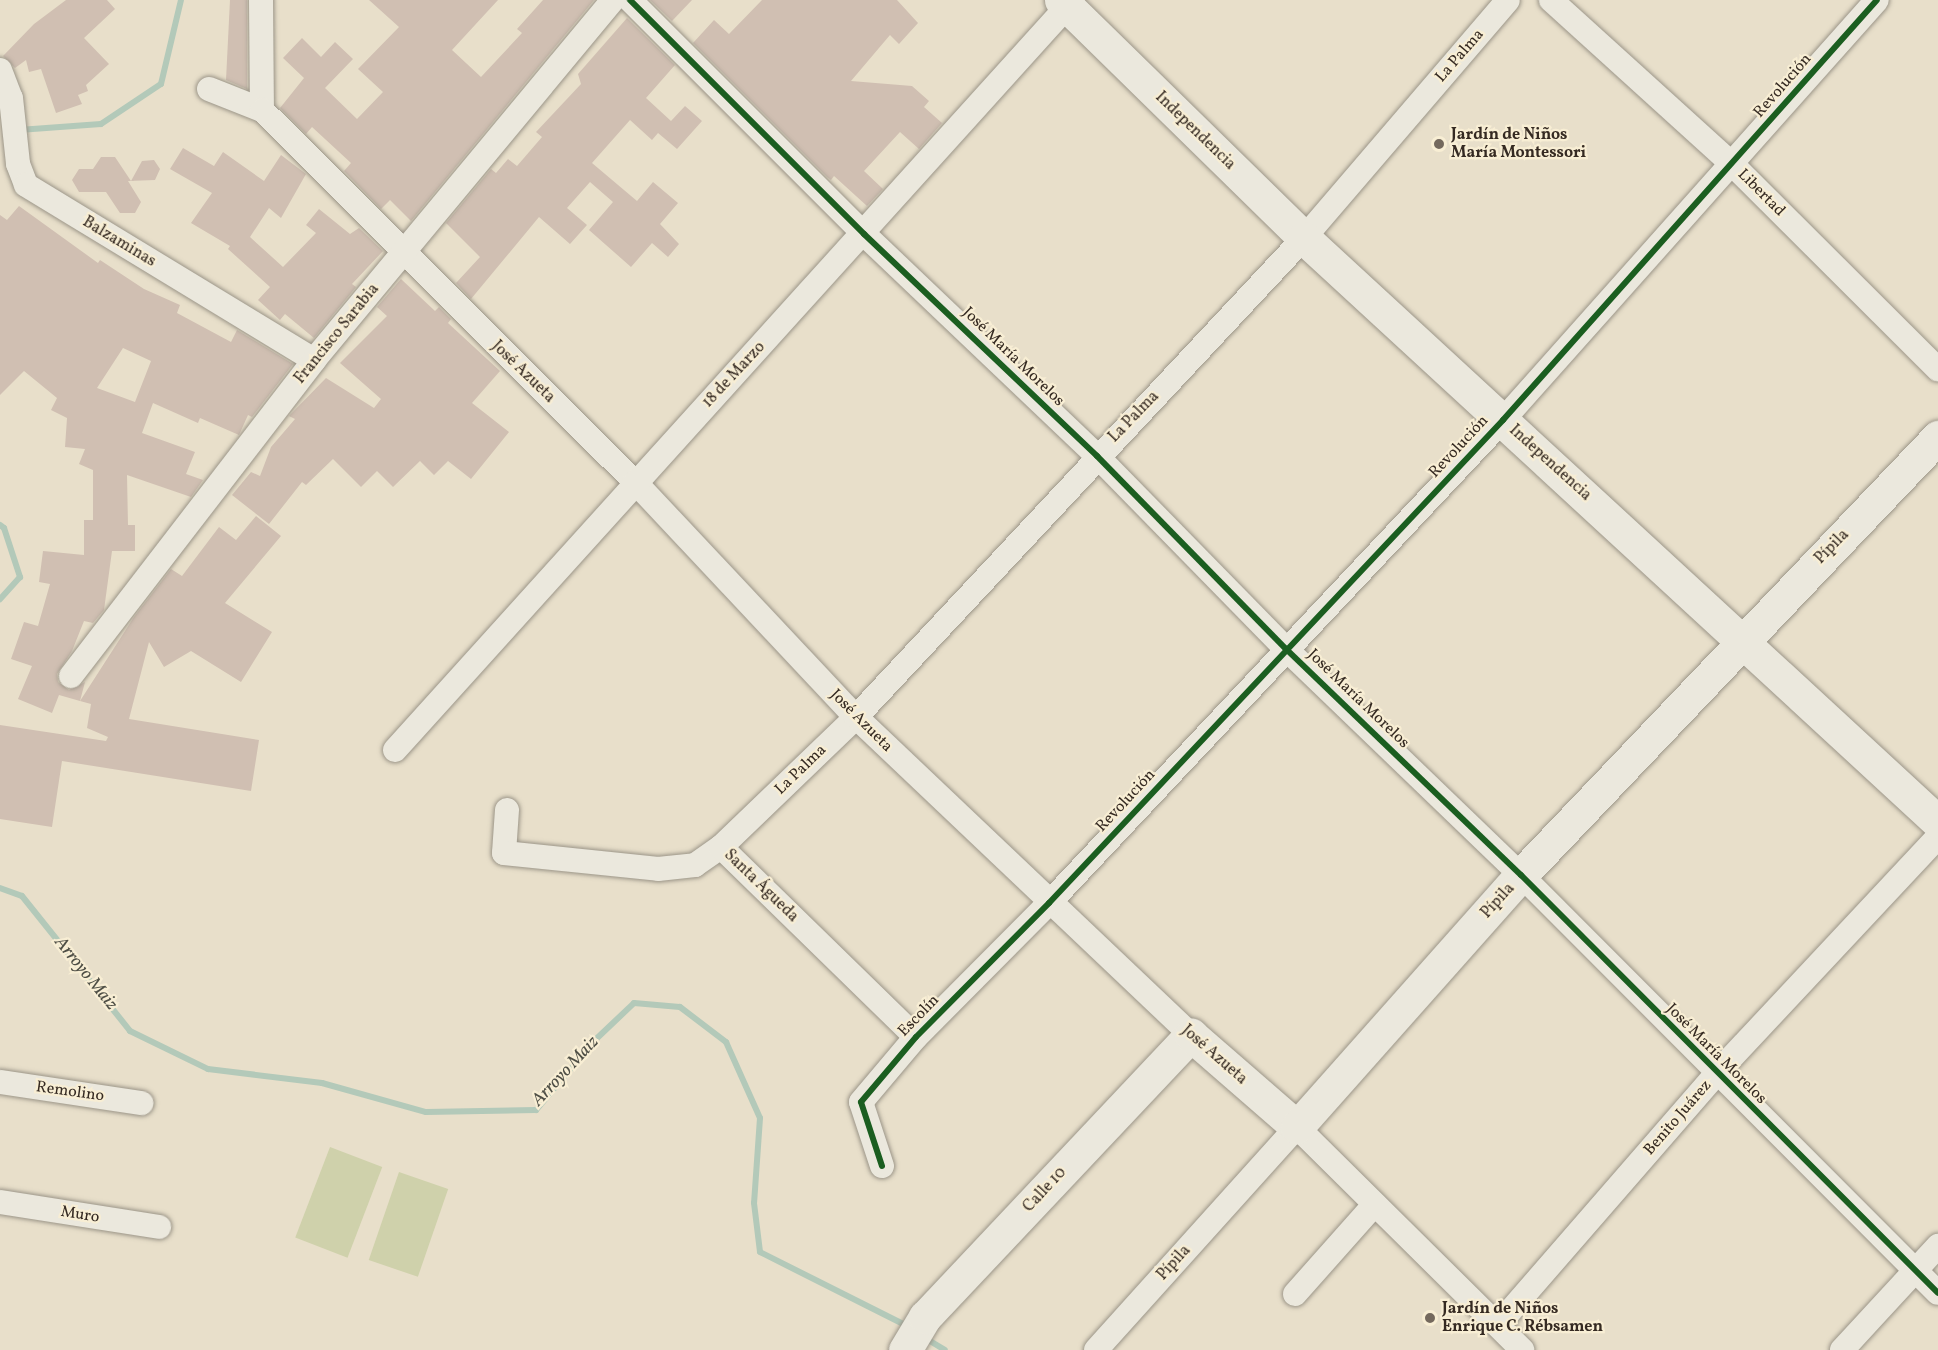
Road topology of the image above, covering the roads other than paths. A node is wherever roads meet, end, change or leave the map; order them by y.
1 (261, 0) edge
2 (613, 0) edge
3 (630, 0) edge
4 (1508, 0) edge
5 (1551, 0) edge
6 (1877, 0) edge
7 (1067, 2) edge
8 (0, 70) edge
9 (210, 89) dead end
10 (262, 110) junction
11 (1732, 164) junction
12 (864, 234) junction
13 (1304, 238) junction
14 (403, 254) junction
15 (314, 360) junction
16 (1938, 369) edge
17 (1503, 420) junction
18 (1938, 437) edge
19 (1097, 456) junction
20 (635, 482) junction
21 (1743, 640) junction
22 (1286, 649) junction
23 (71, 676) dead end
24 (856, 717) junction
25 (395, 750) dead end
26 (507, 810) dead end
27 (1938, 822) edge
28 (1938, 837) edge
29 (721, 847) junction
30 (1521, 875) junction
31 (1049, 903) junction
32 (1191, 1035) junction
33 (916, 1037) junction
34 (1716, 1074) junction
35 (0, 1082) edge
36 (141, 1103) dead end
37 (1297, 1127) junction
38 (882, 1166) dead end
39 (0, 1202) edge
40 (1375, 1204) junction
41 (159, 1227) dead end
42 (1938, 1246) edge
43 (1916, 1271) junction
44 (1938, 1293) edge
45 (1295, 1294) dead end
46 (1497, 1325) junction
47 (905, 1350) edge
48 (1096, 1350) edge
49 (1522, 1350) edge
50 (1842, 1350) edge

1 - 10 street
2 - 14 street, Francisco Sarabia
3 - 12 street, José María Morelos
4 - 13 street, La Palma
5 - 11 street, Libertad
6 - 11 street, Revolución
7 - 12 street, 18 de Marzo
7 - 13 main road, Independencia
8 - 15 street, Balzaminas
9 - 10 street, José Azueta
10 - 14 street, José Azueta
11 - 16 street, Libertad
11 - 17 street, Revolución
12 - 19 street, José María Morelos
12 - 20 street, 18 de Marzo
13 - 17 main road, Independencia
13 - 19 street, La Palma
14 - 15 street, Francisco Sarabia
14 - 20 street, José Azueta
15 - 23 street, Francisco Sarabia
17 - 21 main road, Independencia
17 - 22 street, Revolución
18 - 21 main road, Pípila
19 - 22 street, José María Morelos
19 - 24 street, La Palma
20 - 24 street, José Azueta
20 - 25 street, 18 de Marzo
21 - 27 main road, Independencia
21 - 30 main road, Pípila
22 - 30 street, José María Morelos
22 - 31 street, Revolución
24 - 29 street, La Palma
24 - 31 street, José Azueta
26 - 29 street, Santa Águeda
28 - 34 street, Benito Juárez
29 - 33 street, Santa Águeda
30 - 34 street, José María Morelos
30 - 37 main road, Pípila
31 - 32 street, José Azueta
31 - 33 street, Escolín
32 - 37 main road, José Azueta
32 - 47 main road, Calle 10
33 - 38 street, Escolín
34 - 43 street, José María Morelos
34 - 46 street, Benito Juárez
35 - 36 street, Remolino
37 - 40 street, José Azueta
37 - 48 street, Pípila
39 - 41 street, Muro
40 - 45 street
40 - 46 street, José Azueta
42 - 43 street
43 - 44 street, José María Morelos
43 - 50 street
46 - 49 street, José Azueta

